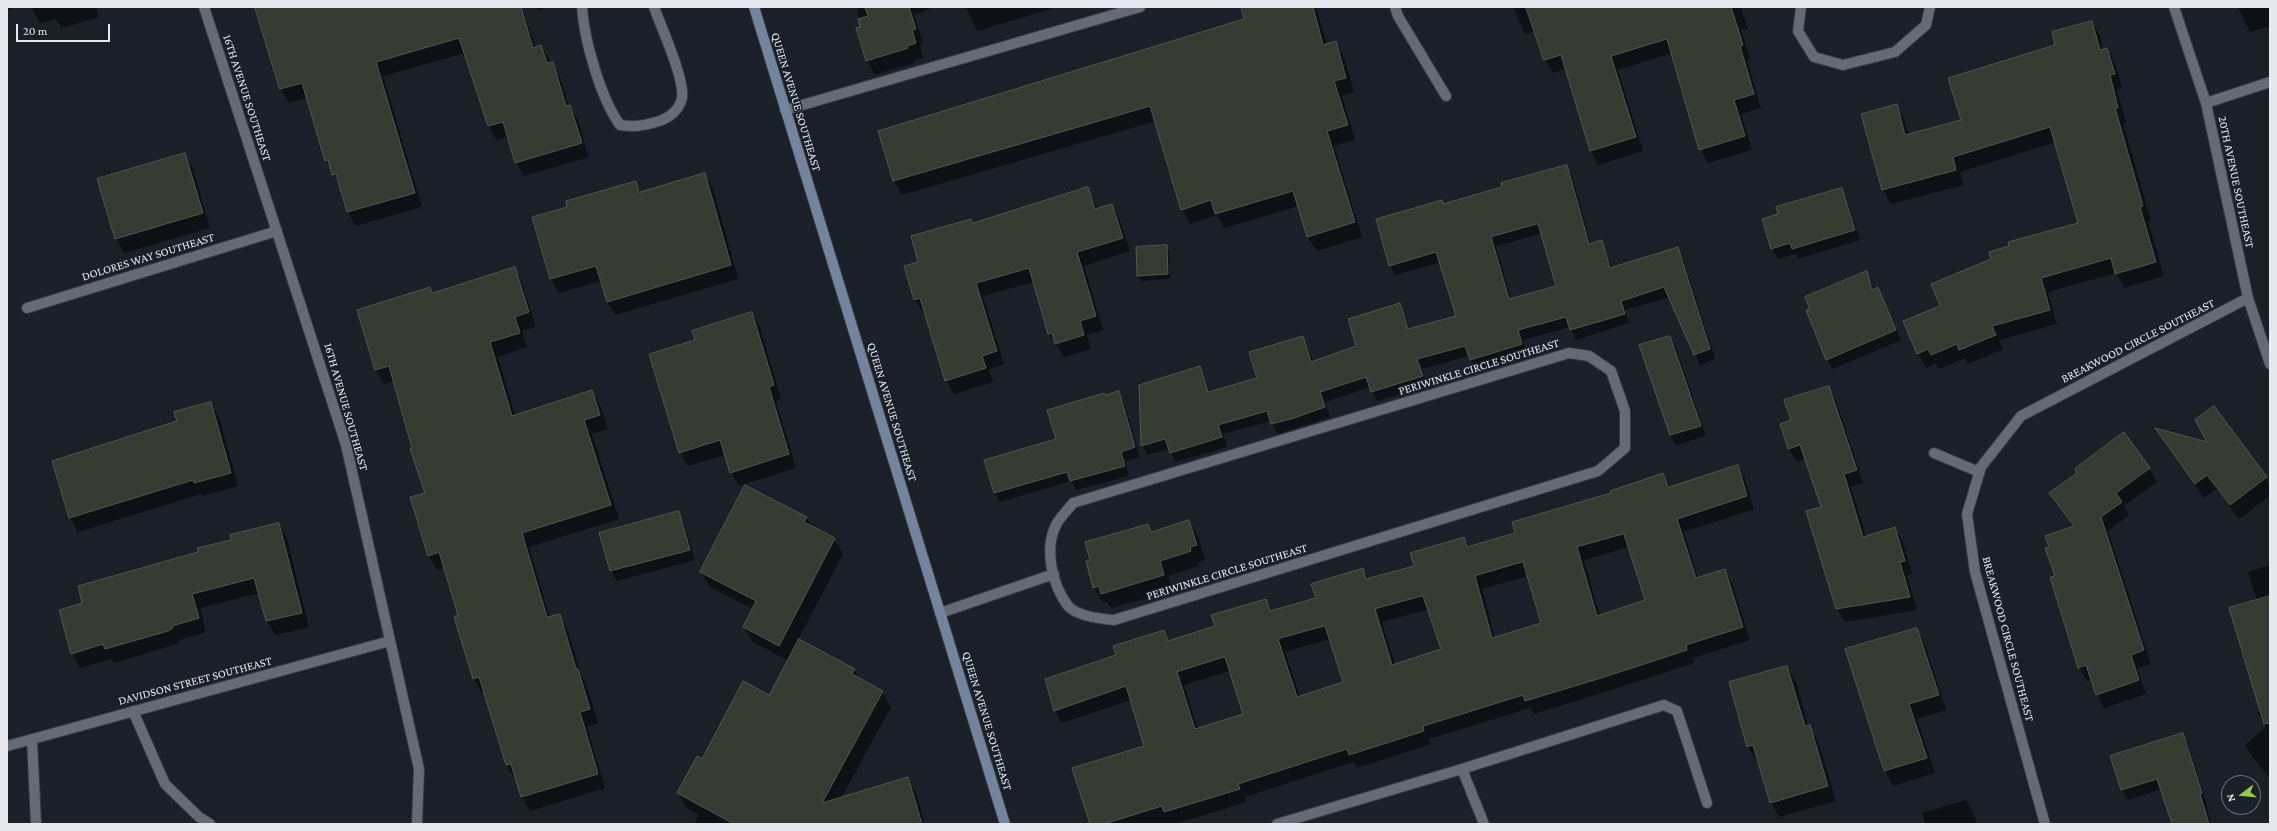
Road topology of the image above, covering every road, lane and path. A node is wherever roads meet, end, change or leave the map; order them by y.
1 (204, 7) edge
2 (582, 7) edge
3 (654, 7) edge
4 (754, 7) edge
5 (1140, 7) edge
6 (1395, 7) edge
7 (1801, 7) edge
8 (1930, 7) edge
9 (2174, 7) edge
10 (2270, 82) edge
11 (1446, 96) dead end
12 (2206, 103) junction
13 (786, 110) junction
14 (277, 232) junction
15 (2248, 298) junction
16 (27, 308) dead end
17 (2270, 364) edge
18 (1934, 453) dead end
19 (1979, 472) junction
20 (1054, 574) junction
21 (940, 613) junction
22 (390, 641) junction
23 (133, 711) junction
24 (32, 739) junction
25 (7, 746) edge
26 (1462, 769) junction
27 (1708, 803) dead end
28 (36, 824) edge
29 (210, 824) edge
30 (417, 824) edge
31 (1005, 824) edge
32 (1277, 824) edge
33 (1484, 824) edge
34 (2045, 824) edge

1 - 14 street, 16TH AVENUE SOUTHEAST
2 - 3 street
4 - 13 main road, QUEEN AVENUE SOUTHEAST
5 - 13 street
6 - 11 street
7 - 8 street
9 - 12 street, 20TH AVENUE SOUTHEAST
10 - 12 street
12 - 15 street, 20TH AVENUE SOUTHEAST
13 - 21 main road, QUEEN AVENUE SOUTHEAST
14 - 16 street, DOLORES WAY SOUTHEAST
14 - 22 street, 16TH AVENUE SOUTHEAST
15 - 17 street, 20TH AVENUE SOUTHEAST
15 - 19 street, BREAKWOOD CIRCLE SOUTHEAST
18 - 19 street
19 - 34 street, BREAKWOOD CIRCLE SOUTHEAST
20 - 20 street, PERIWINKLE CIRCLE SOUTHEAST
20 - 21 street
21 - 31 main road, QUEEN AVENUE SOUTHEAST
22 - 23 street, DAVIDSON STREET SOUTHEAST
22 - 30 street, 16TH AVENUE SOUTHEAST
23 - 24 street, DAVIDSON STREET SOUTHEAST
23 - 29 street
24 - 25 street, DAVIDSON STREET SOUTHEAST
24 - 28 street
26 - 27 street
26 - 32 street
26 - 33 street

